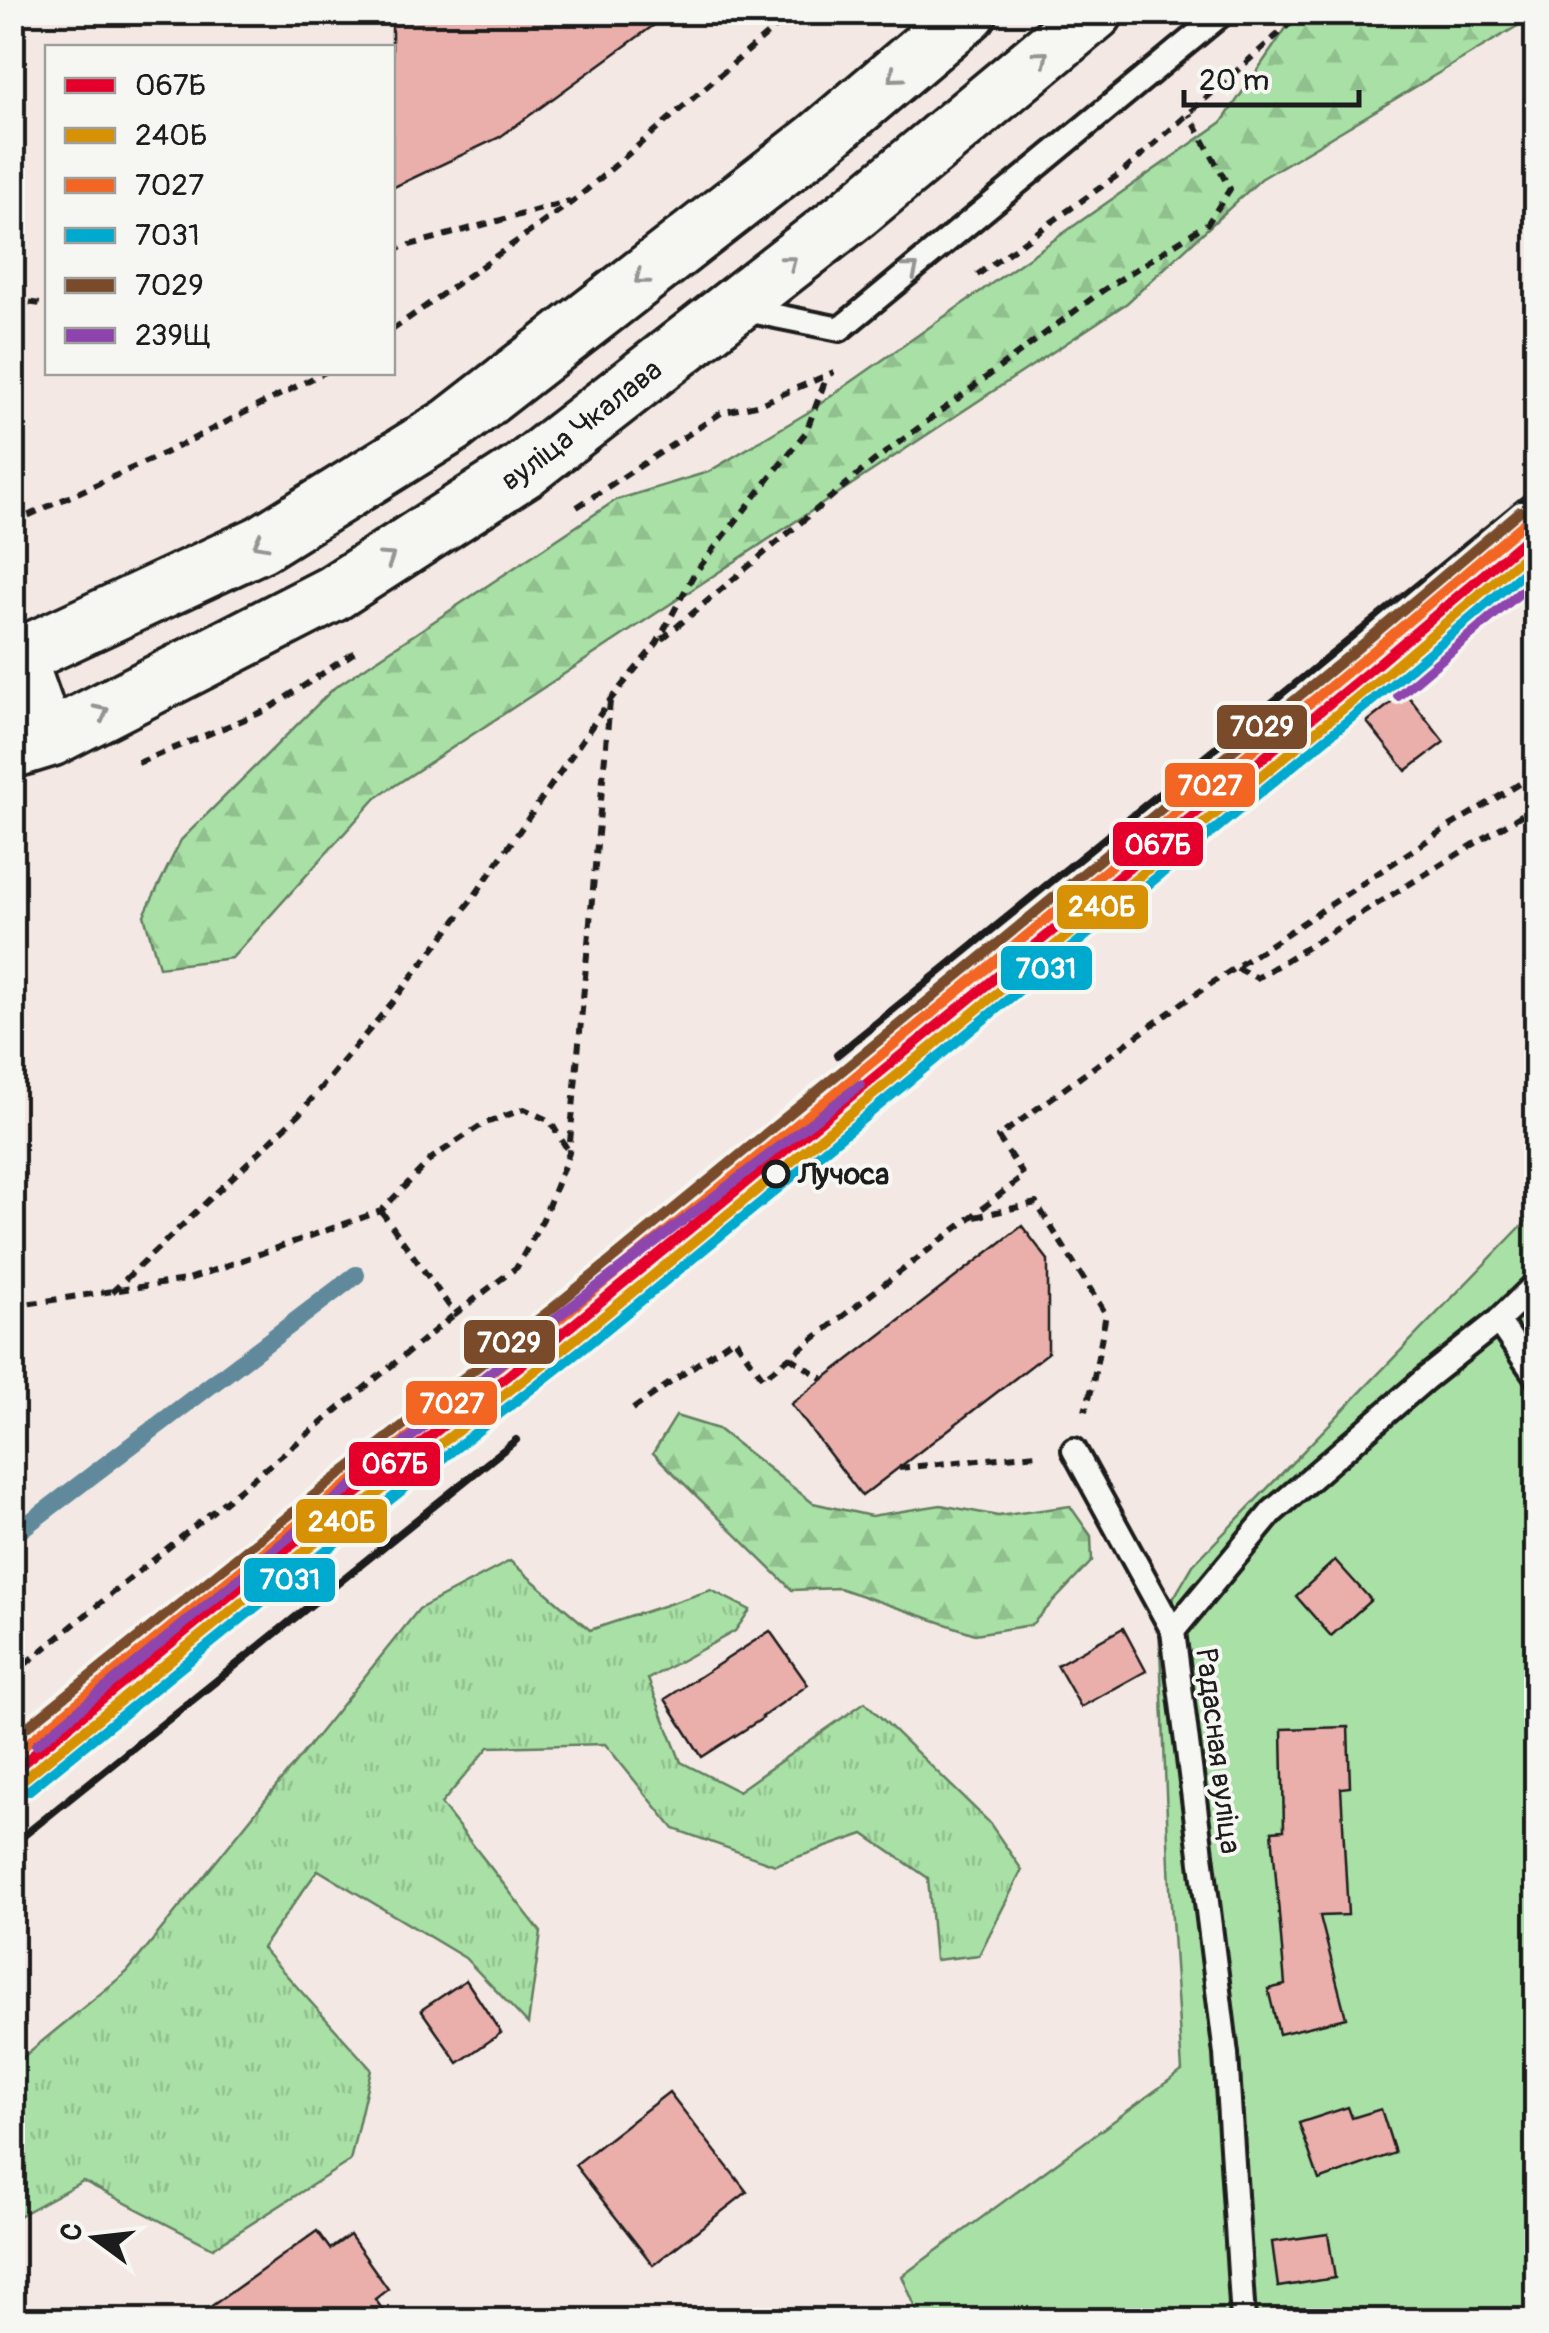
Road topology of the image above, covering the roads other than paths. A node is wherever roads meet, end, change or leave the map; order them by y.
1 (969, 12) edge
2 (1095, 12) edge
3 (1224, 12) edge
4 (733, 307) junction
5 (16, 650) edge
6 (32, 744) edge
7 (1536, 1284) edge
8 (1498, 1321) junction
9 (1536, 1376) edge
10 (1074, 1450) road end
11 (1173, 1631) junction
12 (1244, 2320) edge

1 -> 5 main road
4 -> 2 main road, вуліца Чкалава
4 -> 3 lane
6 -> 4 main road, вуліца Чкалава
5 - 6 street
7 - 8 lane, Радасная вуліца
8 - 9 lane
8 - 11 lane, Радасная вуліца
10 - 11 lane
11 - 12 lane, Радасная вуліца

